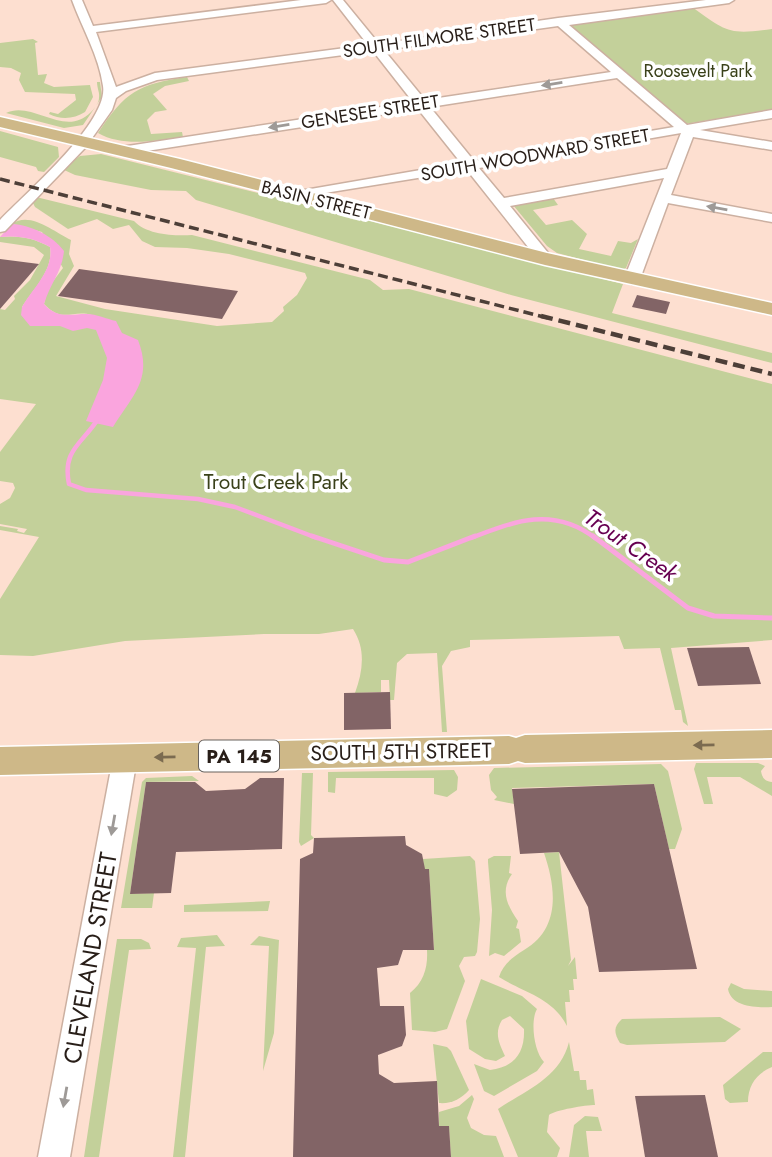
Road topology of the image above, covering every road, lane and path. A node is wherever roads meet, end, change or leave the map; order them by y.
1 (77, 0) edge
2 (326, 0) edge
3 (338, 0) edge
4 (729, 0) edge
5 (604, 5) dead end
6 (616, 15) junction
7 (558, 21) junction
8 (89, 30) junction
9 (376, 46) junction
10 (619, 74) junction
11 (109, 89) junction
12 (422, 104) junction
13 (772, 114) edge
14 (0, 122) edge
15 (686, 131) junction
16 (81, 142) junction
17 (772, 146) edge
18 (121, 151) junction
19 (472, 166) junction
20 (673, 172) junction
21 (299, 195) junction
22 (663, 198) junction
23 (502, 203) junction
24 (772, 218) edge
25 (3, 225) edge
26 (545, 259) junction
27 (632, 279) junction
28 (772, 309) edge
29 (772, 744) edge
30 (125, 758) junction
31 (0, 761) edge
32 (54, 1157) edge

1 - 8 street
2 - 8 street
3 - 9 street
4 - 6 street, SOUTH FILMORE STREET
5 - 6 street
6 - 7 street, SOUTH FILMORE STREET
7 - 9 street, SOUTH FILMORE STREET
7 - 10 street
8 - 11 street
9 - 11 street, SOUTH FILMORE STREET
9 - 12 street
10 -> 12 street, GENESEE STREET
10 - 15 street
11 - 16 street
12 -> 18 street, GENESEE STREET
12 - 19 street
13 - 15 street, SOUTH WOODWARD STREET
14 - 16 main road, BASIN STREET
15 - 17 street
15 - 19 street, SOUTH WOODWARD STREET
15 - 20 street
16 - 18 main road, BASIN STREET
16 - 25 street
18 - 21 main road, BASIN STREET
19 - 21 street, SOUTH WOODWARD STREET
19 - 23 street
20 - 22 street
20 - 23 street
21 - 26 main road, BASIN STREET
24 -> 22 street
22 - 27 street
23 - 26 street
26 - 27 main road, BASIN STREET
27 - 28 main road, BASIN STREET
29 -> 30 main road, SOUTH 5TH STREET / PA 145
30 - 31 main road, SOUTH 5TH STREET / PA 145
30 -> 32 street, CLEVELAND STREET

